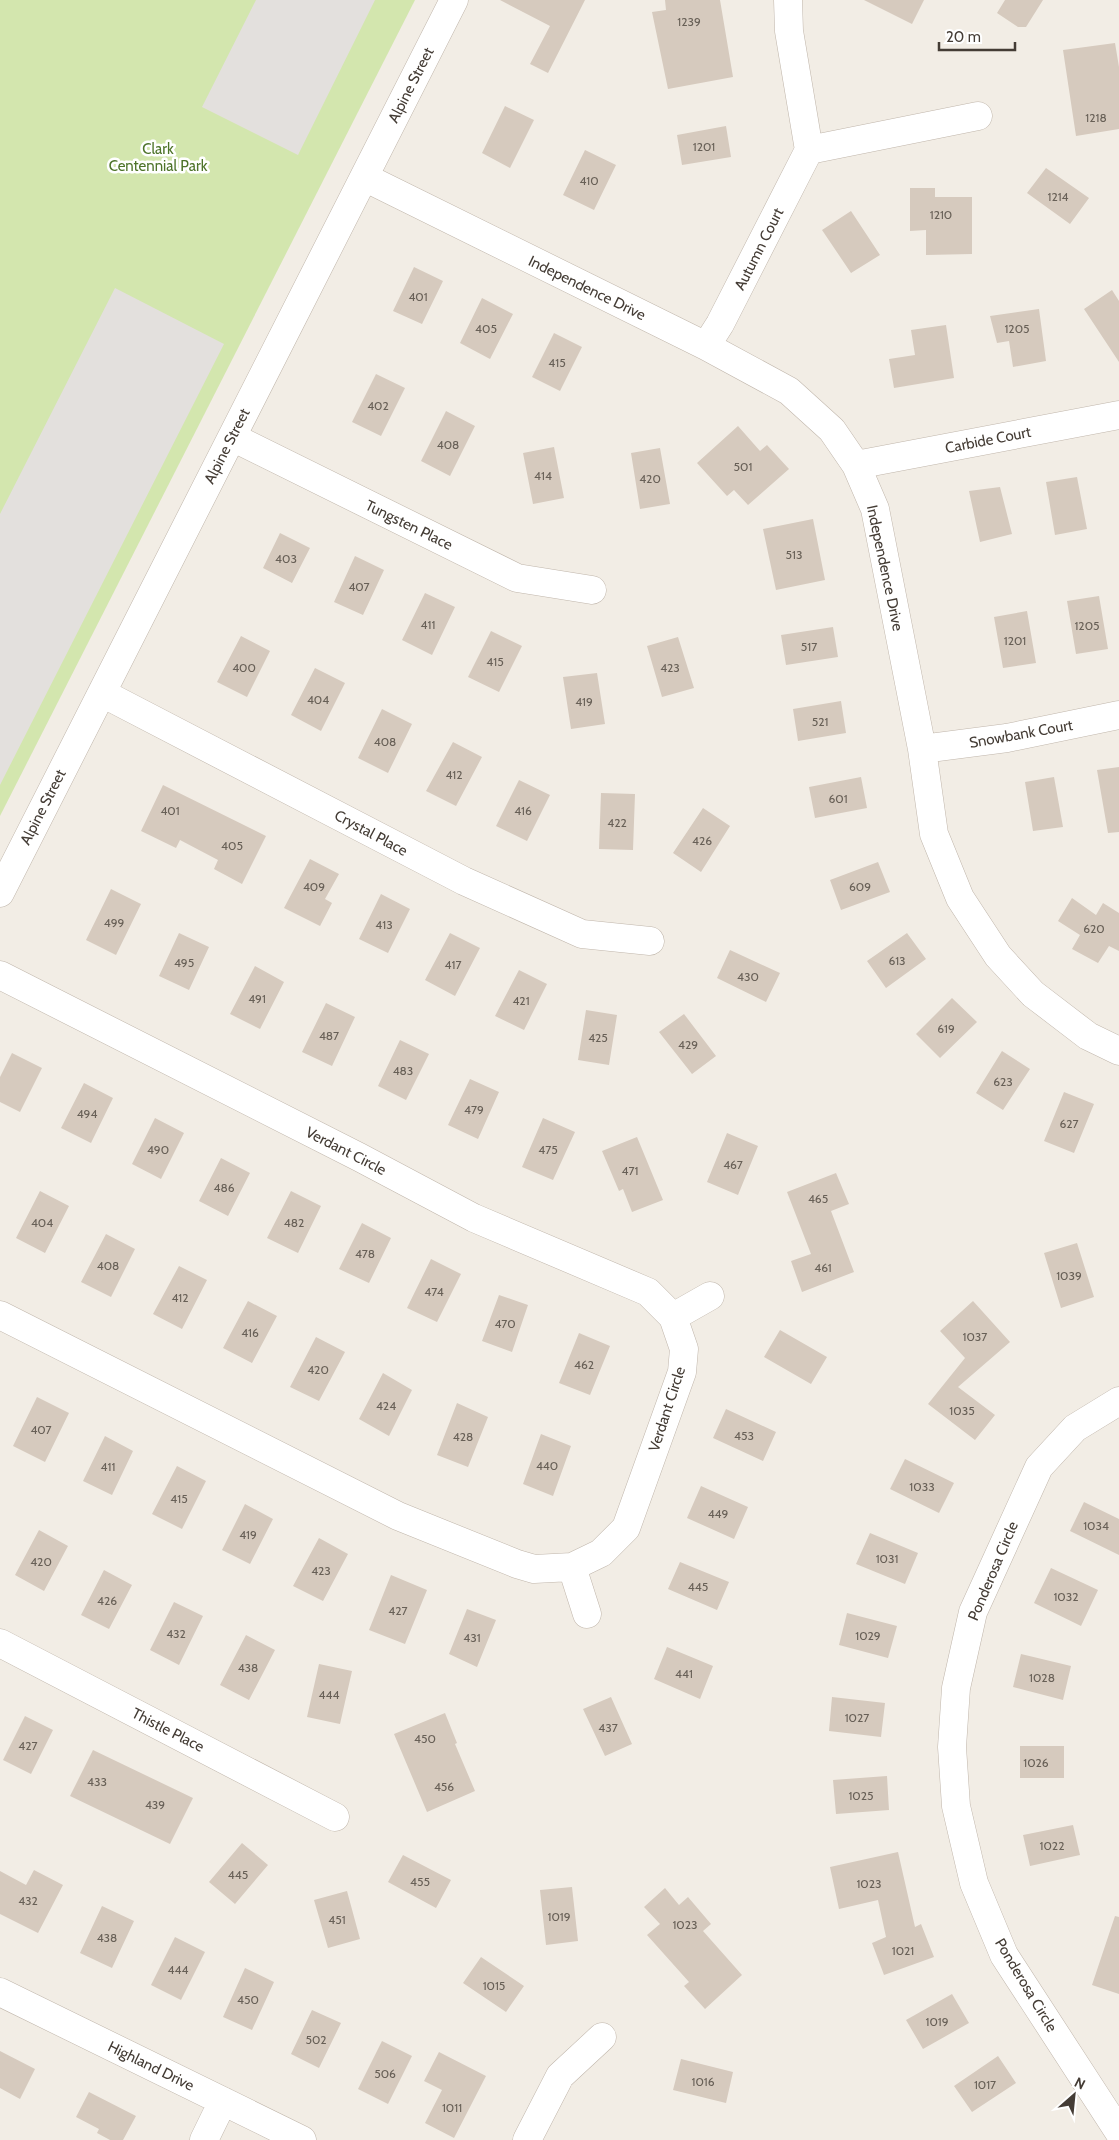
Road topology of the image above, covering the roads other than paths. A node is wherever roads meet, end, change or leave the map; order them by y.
1 (454, 0) edge
2 (788, 0) edge
3 (978, 116) dead end
4 (809, 150) junction
5 (364, 177) junction
6 (706, 346) junction
7 (1119, 415) edge
8 (232, 437) junction
9 (856, 465) junction
10 (592, 590) dead end
11 (102, 693) junction
12 (1119, 715) edge
13 (922, 749) junction
14 (0, 893) edge
15 (650, 941) dead end
16 (0, 975) edge
17 (1119, 1051) edge
18 (710, 1296) dead end
19 (0, 1315) edge
20 (673, 1317) junction
21 (1119, 1401) edge
22 (572, 1567) junction
23 (587, 1614) dead end
24 (0, 1644) edge
25 (335, 1817) dead end
26 (0, 1992) edge
27 (602, 2038) dead end
28 (223, 2101) junction
29 (1115, 2119) edge
30 (204, 2140) edge
31 (302, 2140) edge
32 (527, 2140) edge

1 - 5 street, Alpine Street
2 - 4 street
3 - 4 street
4 - 6 street, Autumn Court
5 - 6 street, Independence Drive
5 - 8 street, Alpine Street
6 - 9 street, Independence Drive
7 - 9 street, Carbide Court
8 - 10 street, Tungsten Place
8 - 11 street, Alpine Street
9 - 13 street, Independence Drive
11 - 14 street, Alpine Street
11 - 15 street, Crystal Place
12 - 13 street, Snowbank Court
13 - 17 street, Independence Drive
16 - 20 street, Verdant Circle
18 - 20 street
19 - 22 street, Verdant Circle
20 - 22 street, Verdant Circle
21 - 29 street, Ponderosa Circle
22 - 23 street
24 - 25 street, Thistle Place
26 - 28 street, Highland Drive
27 - 32 street
28 - 30 street
28 - 31 street, Highland Drive

